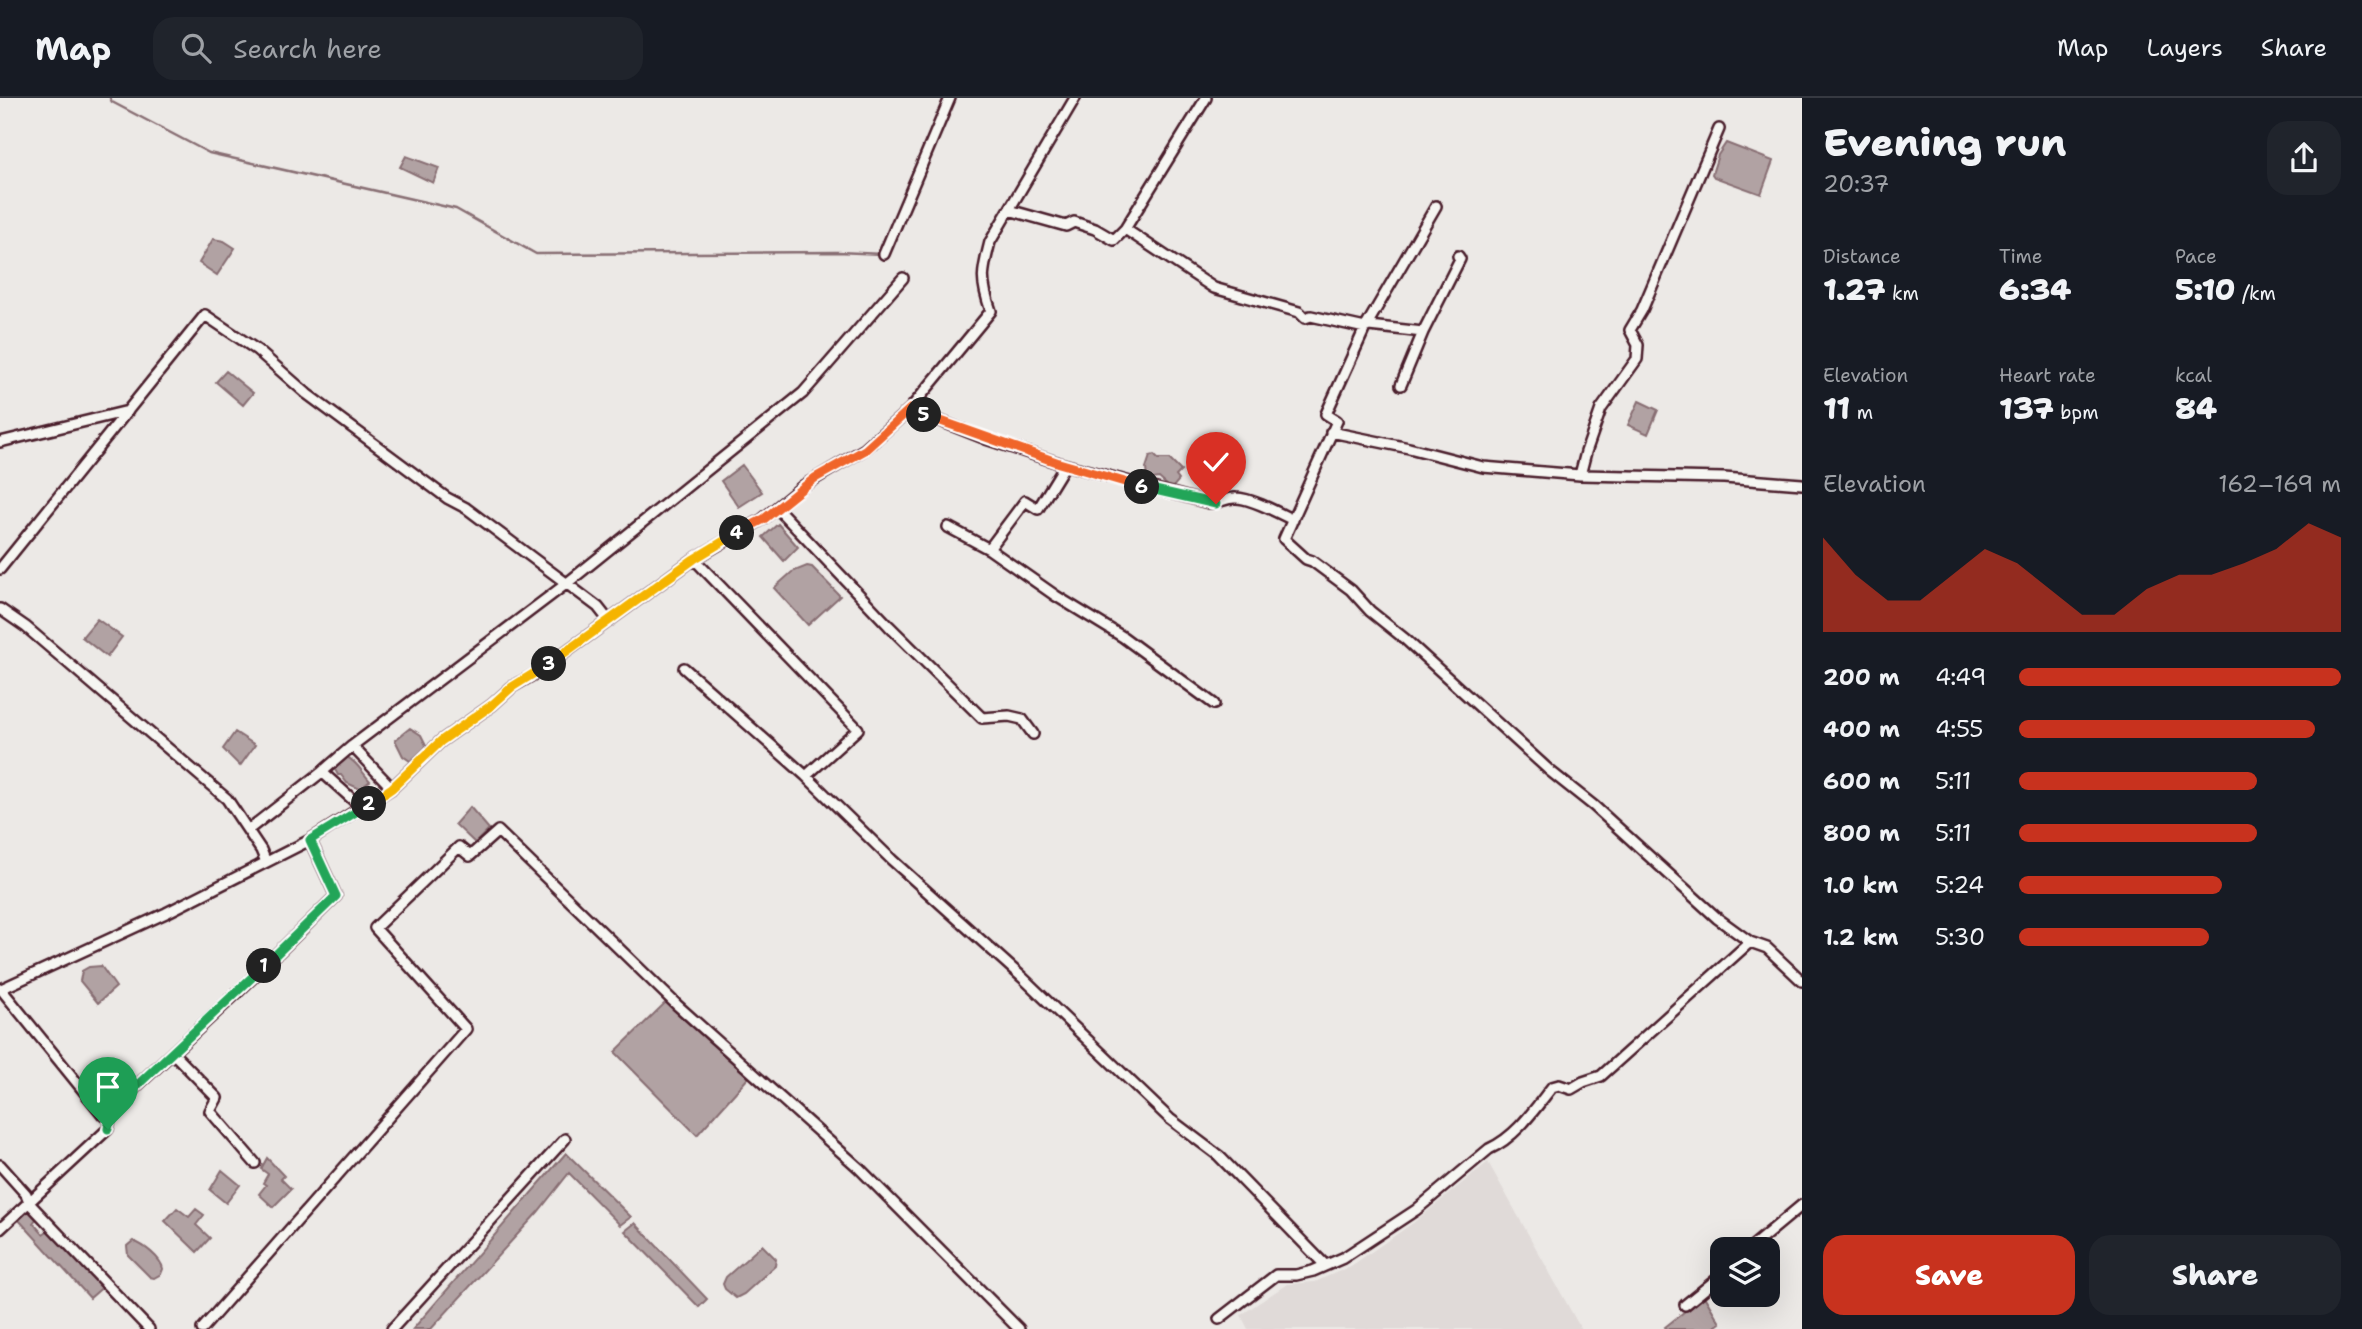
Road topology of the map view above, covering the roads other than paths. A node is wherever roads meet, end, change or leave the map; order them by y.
1 (950, 98) edge
2 (1075, 98) edge
3 (1206, 98) edge
4 (1719, 129) dead end
5 (1436, 206) dead end
6 (1009, 210) junction
7 (1125, 229) junction
8 (884, 254) dead end
9 (1458, 256) dead end
10 (903, 278) dead end
11 (1365, 328) junction
12 (1423, 332) junction
13 (1401, 385) dead end
14 (910, 409) junction
15 (128, 411) junction
16 (1331, 432) junction
17 (0, 442) edge
18 (1065, 465) junction
19 (1580, 475) junction
20 (1802, 484) edge
21 (777, 508) junction
22 (1293, 520) junction
23 (948, 527) dead end
24 (989, 549) junction
25 (694, 559) junction
26 (0, 569) edge
27 (566, 584) junction
28 (0, 608) edge
29 (609, 621) junction
30 (684, 668) dead end
31 (1214, 704) dead end
32 (1033, 734) dead end
33 (352, 746) junction
34 (323, 772) junction
35 (806, 776) junction
36 (392, 788) junction
37 (362, 808) junction
38 (248, 830) junction
39 (310, 840) junction
40 (266, 862) junction
41 (1750, 942) junction
42 (1802, 981) edge
43 (173, 1053) junction
44 (112, 1109) junction
45 (565, 1139) dead end
46 (255, 1163) dead end
47 (0, 1165) edge
48 (30, 1203) junction
49 (1802, 1205) edge
50 (0, 1229) edge
51 (1764, 1237) edge
52 (1325, 1265) junction
53 (1710, 1285) edge
54 (1685, 1305) dead end
55 (1219, 1319) dead end
56 (149, 1329) edge
57 (202, 1329) edge
58 (392, 1329) edge
59 (1019, 1329) edge

1 - 8 street
2 - 6 street
3 - 7 street
4 - 19 street
5 - 11 street
6 - 7 street
6 - 14 street
7 - 11 street
9 - 12 street
10 - 27 street
11 - 12 street
11 - 16 street
12 - 13 street
14 - 18 street
14 - 21 street
15 - 17 street
15 - 26 street
15 - 27 street
16 - 19 street
16 - 22 street
18 - 22 street
18 - 24 street
19 - 20 street
21 - 25 street
21 - 32 street
22 - 41 street
23 - 24 street
24 - 31 street
25 - 29 street
25 - 35 street
27 - 29 street
27 - 33 street
28 - 38 street
29 - 36 street
30 - 35 street
33 - 34 street
33 - 36 street
34 - 37 street
34 - 38 street
35 - 52 street
36 - 37 street
37 - 39 street
38 - 40 street
39 - 40 street
39 - 43 street
40 - 44 street
41 - 42 street
41 - 52 street
43 - 44 street
43 - 46 street
44 - 48 street
45 - 58 street
47 - 48 street
48 - 50 street
48 - 56 street
49 - 51 street
52 - 55 street
53 - 54 street
57 - 59 street

